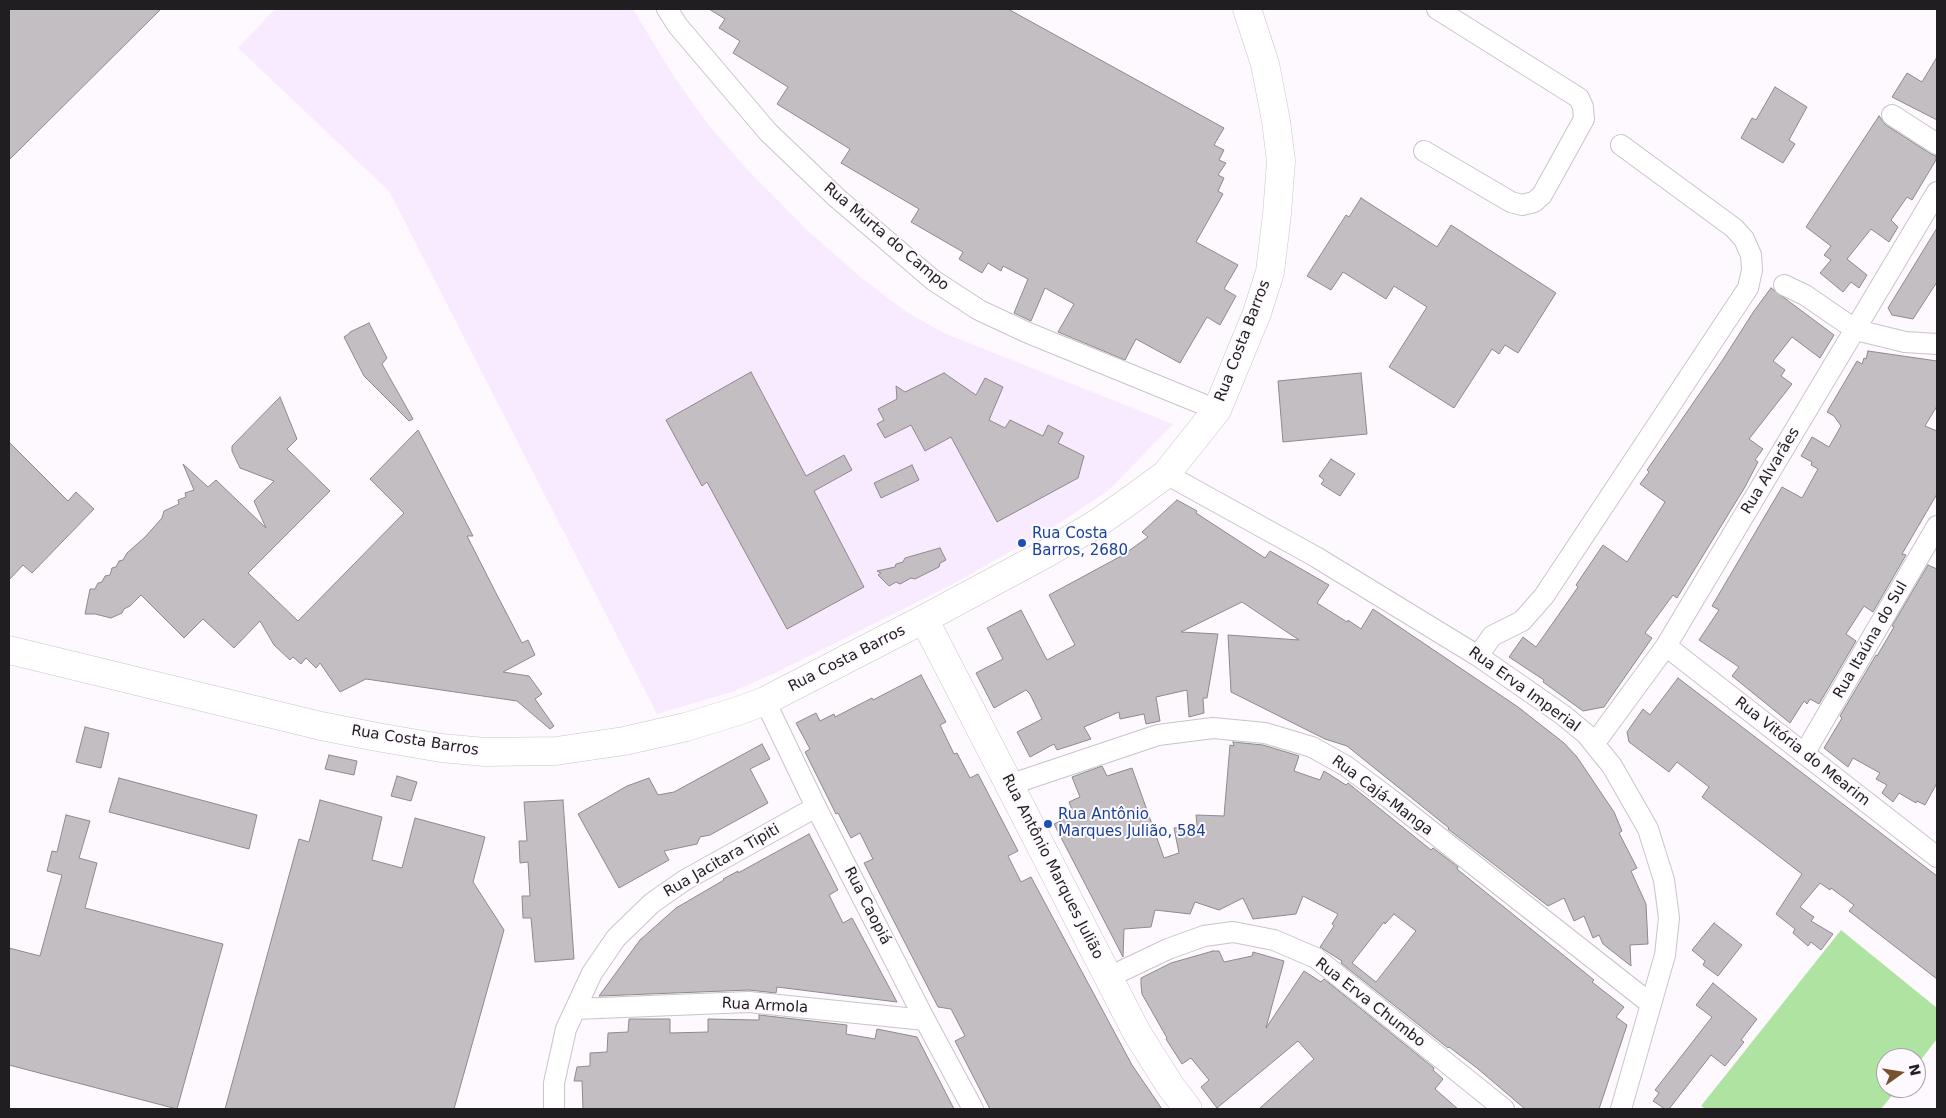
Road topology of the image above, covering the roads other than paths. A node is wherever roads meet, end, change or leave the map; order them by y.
1 (666, 9) edge
2 (1247, 9) edge
3 (1437, 9) edge
4 (1892, 115) dead end
5 (1937, 144) edge
6 (1621, 145) dead end
7 (1424, 151) dead end
8 (1937, 192) edge
9 (1784, 285) dead end
10 (1856, 330) junction
11 (1937, 344) edge
12 (1217, 410) junction
13 (1166, 474) junction
14 (1937, 526) edge
15 (924, 619) junction
16 (1666, 646) junction
17 (9, 650) edge
18 (1478, 656) junction
19 (764, 701) junction
20 (1594, 744) junction
21 (1804, 754) junction
22 (1009, 785) junction
23 (816, 807) junction
24 (1937, 857) edge
25 (1109, 977) junction
26 (1651, 1004) junction
27 (575, 1009) junction
28 (925, 1020) junction
29 (554, 1109) edge
30 (973, 1109) edge
31 (1188, 1109) edge
32 (1504, 1109) edge
33 (1621, 1109) edge

1 - 12 street, Rua Murta do Campo
2 - 12 main road, Rua Costa Barros
3 - 7 street
4 - 5 street
6 - 18 street
8 - 10 street, Rua Alvarães
9 - 10 street
10 - 11 street
10 - 16 street, Rua Alvarães
12 - 13 main road, Rua Costa Barros
13 - 15 main road, Rua Costa Barros
13 - 18 street, Rua Erva Imperial
14 - 21 street, Rua Itaúna do Sul
15 - 19 main road, Rua Costa Barros
15 - 22 main road, Rua Antônio Marques Julião
16 - 20 street, Rua Alvarães
16 - 21 street, Rua Vitória do Mearim
17 - 19 main road, Rua Costa Barros
18 - 20 street, Rua Erva Imperial
19 - 23 street, Rua Caopiá
20 - 26 street, Rua Erva Imperial
21 - 24 street, Rua Vitória do Mearim
22 - 25 main road, Rua Antônio Marques Julião
22 - 26 street, Rua Cajá-Manga
23 - 27 street, Rua Jacitara Tipiti
23 - 28 street, Rua Caopiá
25 - 31 main road, Rua Antônio Marques Julião
25 - 32 street, Rua Erva Chumbo
26 - 33 street, Rua Erva Imperial
27 - 28 street, Rua Armola
27 - 29 street, Rua Jacitara Tipiti
28 - 30 street, Rua Caopiá

